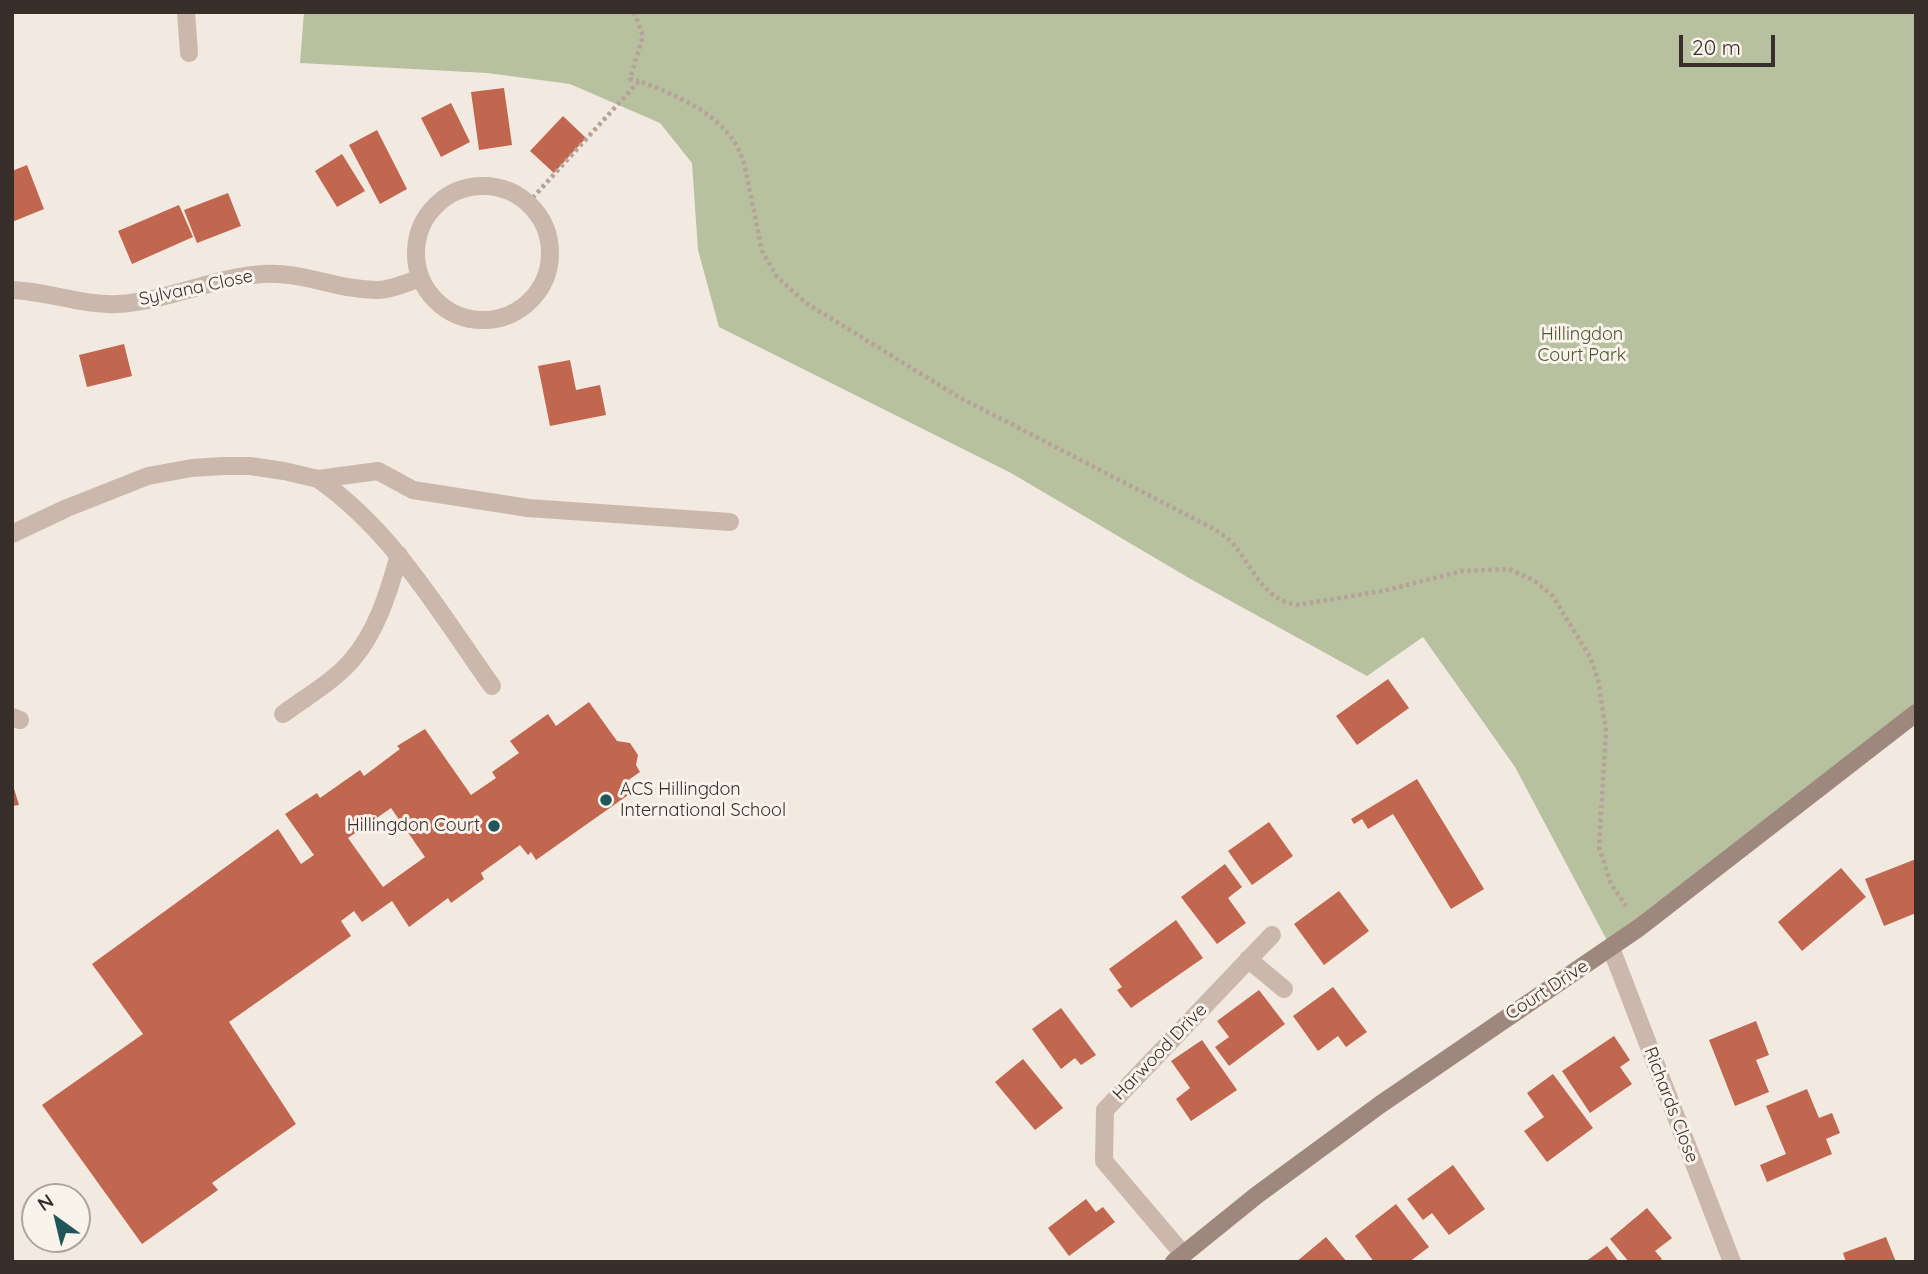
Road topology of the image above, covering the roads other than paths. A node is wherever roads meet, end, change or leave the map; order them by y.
1 (186, 12) edge
2 (189, 53) dead end
3 (420, 278) junction
4 (12, 290) edge
5 (318, 479) junction
6 (730, 522) dead end
7 (12, 534) edge
8 (399, 555) junction
9 (492, 686) dead end
10 (1916, 713) edge
11 (284, 714) dead end
12 (1272, 935) dead end
13 (1611, 948) junction
14 (1248, 959) junction
15 (1284, 989) dead end
16 (1178, 1258) edge
17 (1732, 1262) edge

1 - 2 street
3 - 3 street
3 - 4 street, Sylvana Close
5 - 6 street
5 - 7 street
5 - 8 street
8 - 9 street
8 - 11 street
10 - 13 street, Court Drive
12 - 14 street, Harwood Drive
13 - 16 street, Court Drive
13 - 17 street, Richards Close
14 - 15 street
14 - 16 street, Harwood Drive

